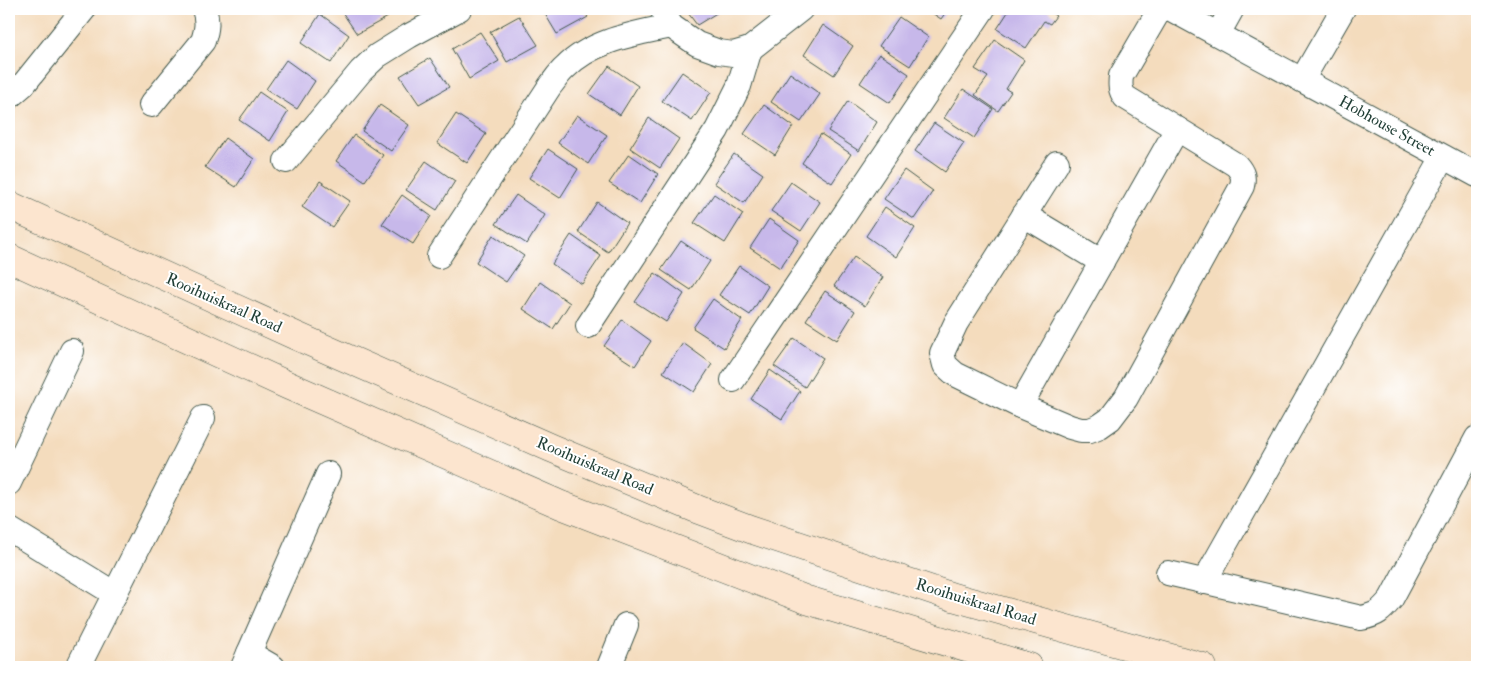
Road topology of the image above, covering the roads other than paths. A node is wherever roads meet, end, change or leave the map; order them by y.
1 (84, 9) edge
2 (204, 9) edge
3 (458, 9) edge
4 (800, 9) edge
5 (984, 9) edge
6 (1160, 9) edge
7 (1171, 9) edge
8 (1232, 9) edge
9 (1343, 9) edge
10 (667, 17) edge
11 (1218, 34) junction
12 (750, 49) junction
13 (1302, 80) junction
14 (9, 97) edge
15 (151, 105) dead end
16 (1178, 129) junction
17 (1443, 157) junction
18 (286, 161) dead end
19 (1057, 163) dead end
20 (1475, 169) edge
21 (9, 205) edge
22 (1024, 215) junction
23 (439, 256) dead end
24 (9, 258) edge
25 (1102, 262) junction
26 (588, 326) dead end
27 (72, 351) dead end
28 (733, 380) dead end
29 (1020, 406) junction
30 (203, 418) dead end
31 (1477, 438) edge
32 (328, 474) dead end
33 (10, 478) edge
34 (9, 529) edge
35 (1168, 573) dead end
36 (1204, 582) junction
37 (115, 594) junction
38 (626, 624) dead end
39 (246, 660) edge
40 (78, 667) edge
41 (273, 667) edge
42 (609, 667) edge
43 (1029, 667) edge
44 (1203, 667) edge

1 - 14 street
2 - 15 street
3 - 18 street
4 - 12 street
5 - 28 street
6 - 16 street
7 - 11 street, Hobhouse Street
8 - 11 street
9 - 13 street
10 - 12 street
10 - 23 street
11 - 13 street, Hobhouse Street
12 - 26 street
13 - 17 street, Hobhouse Street
16 - 25 street
16 - 29 street
17 - 20 street, Hobhouse Street
17 - 36 street
19 - 22 street
21 - 44 main road, Rooihuiskraal Road
22 - 25 street
22 - 29 street
24 - 43 main road
25 - 29 street
27 - 33 street
30 - 37 street
31 - 36 street
32 - 39 street
34 - 37 street
35 - 36 street
37 - 40 street
38 - 42 street
39 - 41 street

